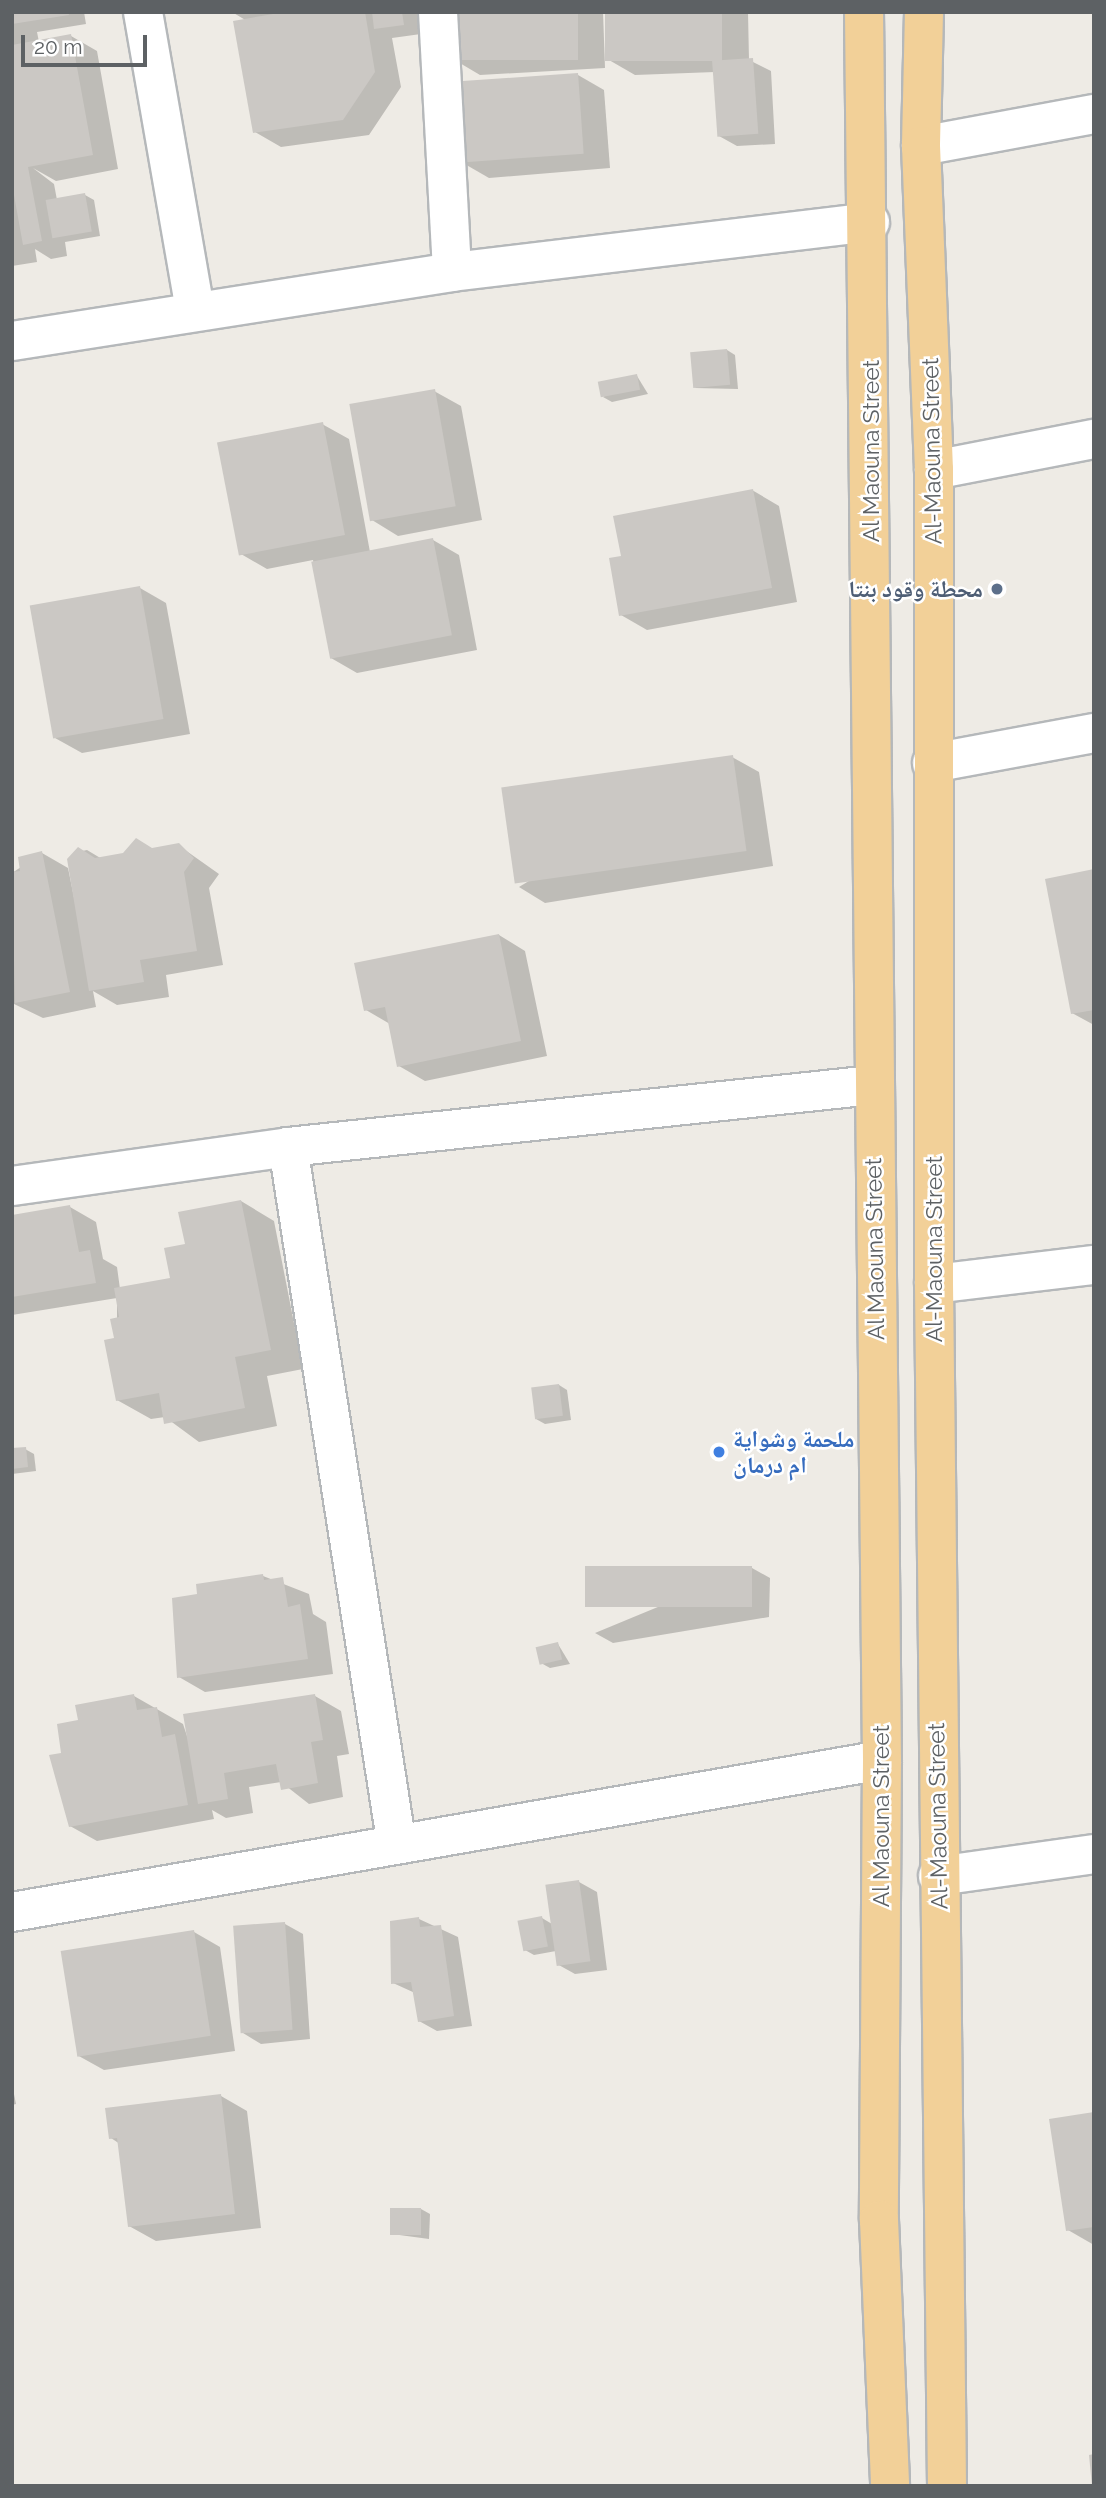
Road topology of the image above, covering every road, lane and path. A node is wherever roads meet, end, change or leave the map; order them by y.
1 (143, 12) edge
2 (438, 12) edge
3 (864, 12) edge
4 (923, 12) edge
5 (1094, 114) edge
6 (921, 146) junction
7 (870, 222) junction
8 (452, 272) junction
9 (195, 311) junction
10 (12, 341) edge
11 (1094, 439) edge
12 (934, 470) junction
13 (1094, 733) edge
14 (932, 763) junction
15 (873, 1085) junction
16 (288, 1147) junction
17 (12, 1186) edge
18 (1094, 1265) edge
19 (934, 1284) junction
20 (882, 1760) junction
21 (396, 1840) junction
22 (1094, 1854) edge
23 (938, 1876) junction
24 (12, 1912) edge
25 (890, 2486) edge
26 (947, 2486) edge

1 - 9 street
2 - 8 street
3 - 7 highway, Al Maouna Street
4 - 6 highway, Al-Maouna Street
5 - 6 street
6 - 12 highway, Al-Maouna Street
7 - 8 street
7 - 15 highway, Al Maouna Street
8 - 9 street
9 - 10 street
11 - 12 street
12 - 14 highway, Al-Maouna Street
13 - 14 street
14 - 19 highway, Al-Maouna Street
15 - 16 street
15 - 20 highway, Al Maouna Street
16 - 17 street
16 - 21 street
18 - 19 street
19 - 23 highway, Al-Maouna Street
20 - 21 street
20 - 25 highway, Al Maouna Street
21 - 24 street
22 - 23 street
23 - 26 highway, Al-Maouna Street

